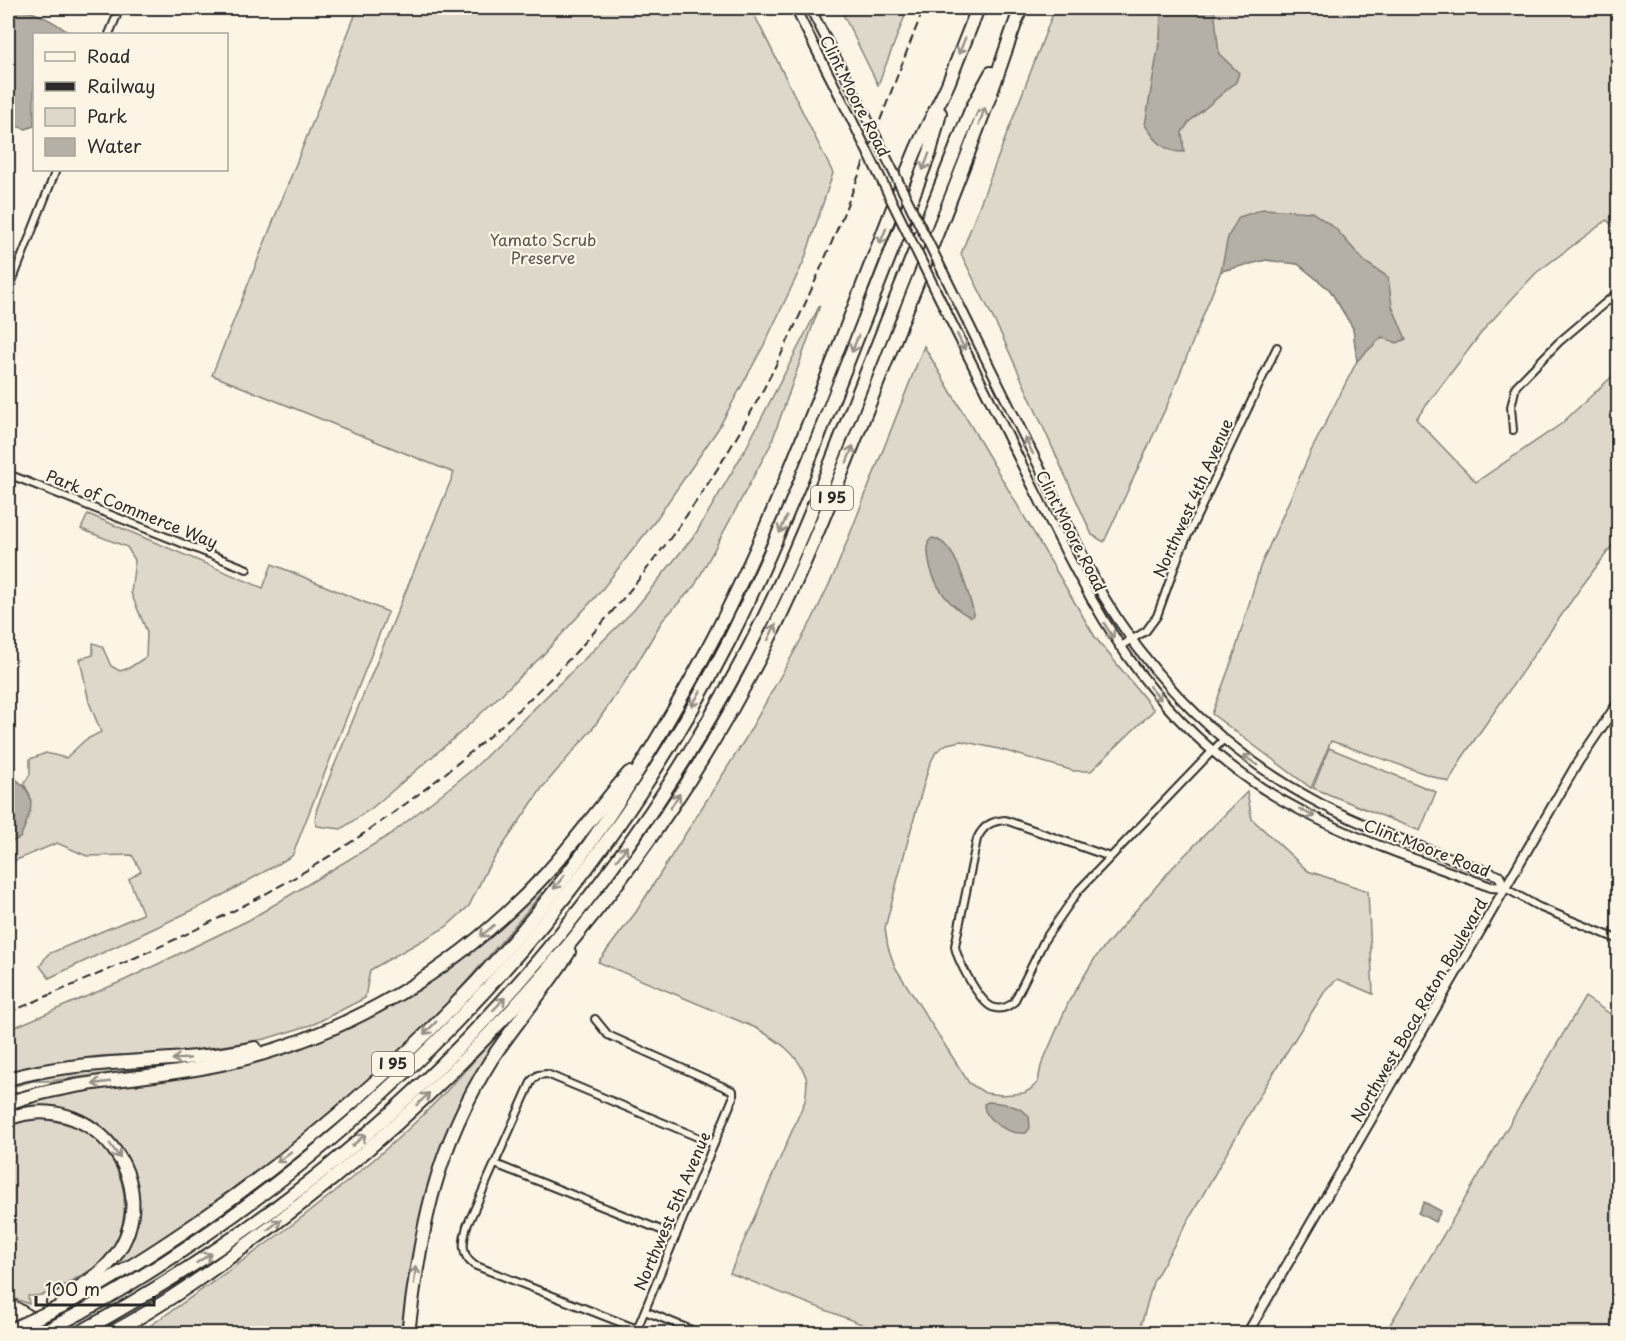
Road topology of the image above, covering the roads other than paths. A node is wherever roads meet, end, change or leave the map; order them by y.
1 (120, 8) edge
2 (795, 8) edge
3 (810, 8) edge
4 (978, 8) edge
5 (1021, 8) edge
6 (109, 33) edge
7 (1006, 46) junction
8 (947, 86) junction
9 (56, 171) edge
10 (8, 292) edge
11 (1618, 292) edge
12 (1277, 347) dead end
13 (1513, 430) dead end
14 (8, 474) edge
15 (247, 569) dead end
16 (1131, 640) junction
17 (1119, 647) junction
18 (1618, 703) edge
19 (1224, 740) junction
20 (651, 747) junction
21 (1213, 751) junction
22 (1406, 840) junction
23 (1401, 853) junction
24 (1110, 857) junction
25 (1505, 888) junction
26 (592, 917) junction
27 (1617, 939) dead end
28 (359, 1016) junction
29 (596, 1019) dead end
30 (8, 1079) edge
31 (8, 1103) edge
32 (8, 1119) edge
33 (714, 1144) junction
34 (495, 1164) junction
35 (675, 1236) junction
36 (8, 1304) edge
37 (57, 1304) junction
38 (645, 1311) junction
39 (8, 1316) edge
40 (8, 1331) edge
41 (636, 1331) edge
42 (114, 1332) edge
43 (40, 1334) edge
44 (52, 1334) edge
45 (58, 1334) edge
46 (77, 1334) edge
47 (408, 1334) edge
48 (701, 1334) edge
49 (1247, 1334) edge

1 - 6 street
2 -> 17 street, Clint Moore Road, bridge
16 -> 3 street, Clint Moore Road, bridge
4 -> 8 highway, I 95
5 - 7 highway, I 95
26 -> 7 highway, I 95
46 -> 7 highway
8 -> 20 highway, I 95
8 -> 43 highway, bridge
9 - 10 street
11 - 13 street
12 - 16 street, Northwest 4th Avenue
14 - 15 street, Park of Commerce Way
16 - 17 street, Northwest 4th Avenue
16 - 19 street, Clint Moore Road
17 -> 21 street, Clint Moore Road
18 - 25 street, Northwest Boca Raton Boulevard
19 - 21 street
22 -> 19 street, Clint Moore Road
20 -> 28 highway
20 -> 37 highway, I 95
21 -> 23 street, Clint Moore Road
21 - 24 street
22 - 23 street
22 - 25 street, Clint Moore Road
23 - 25 street, Clint Moore Road
24 - 24 street
25 - 27 street, Clint Moore Road
25 - 49 street, Northwest Boca Raton Boulevard
42 -> 26 highway, I 95
47 -> 26 highway
28 -> 30 highway
28 -> 31 highway
29 - 33 street, Northwest 5th Avenue
32 -> 37 highway
33 - 34 street
33 - 35 street, Northwest 5th Avenue
34 - 35 street
34 - 41 street
35 - 38 street, Northwest 5th Avenue
36 - 45 highway
37 - 40 highway, bridge
38 - 41 street, Northwest 5th Avenue
38 - 48 street
39 - 44 main road

